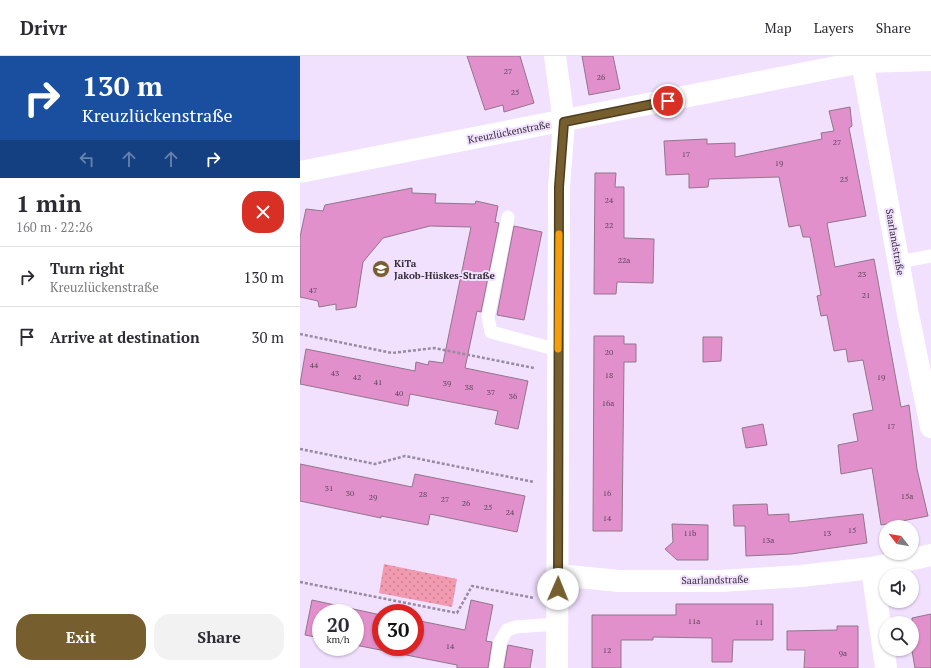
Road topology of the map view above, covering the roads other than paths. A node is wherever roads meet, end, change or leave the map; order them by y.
1 (555, 56) edge
2 (862, 59) edge
3 (931, 60) edge
4 (564, 122) junction
5 (300, 172) edge
6 (508, 217) dead end
7 (931, 256) edge
8 (898, 262) junction
9 (558, 350) junction
10 (930, 419) edge
11 (931, 555) edge
12 (872, 568) junction
13 (558, 575) junction
14 (557, 613) junction
15 (496, 668) edge
16 (557, 668) edge
17 (886, 668) edge

1 - 4 street
2 - 3 street, Kreuzlückenstraße
2 - 4 street, Kreuzlückenstraße
2 - 8 street, Saarlandstraße
4 - 5 street, Kreuzlückenstraße
4 - 9 street
6 - 9 lane
7 - 8 lane
8 - 10 street, Saarlandstraße
9 - 13 street
11 - 12 street, Saarlandstraße
12 - 13 street, Saarlandstraße
12 - 17 street
13 - 14 street
14 - 15 lane
14 - 16 street

